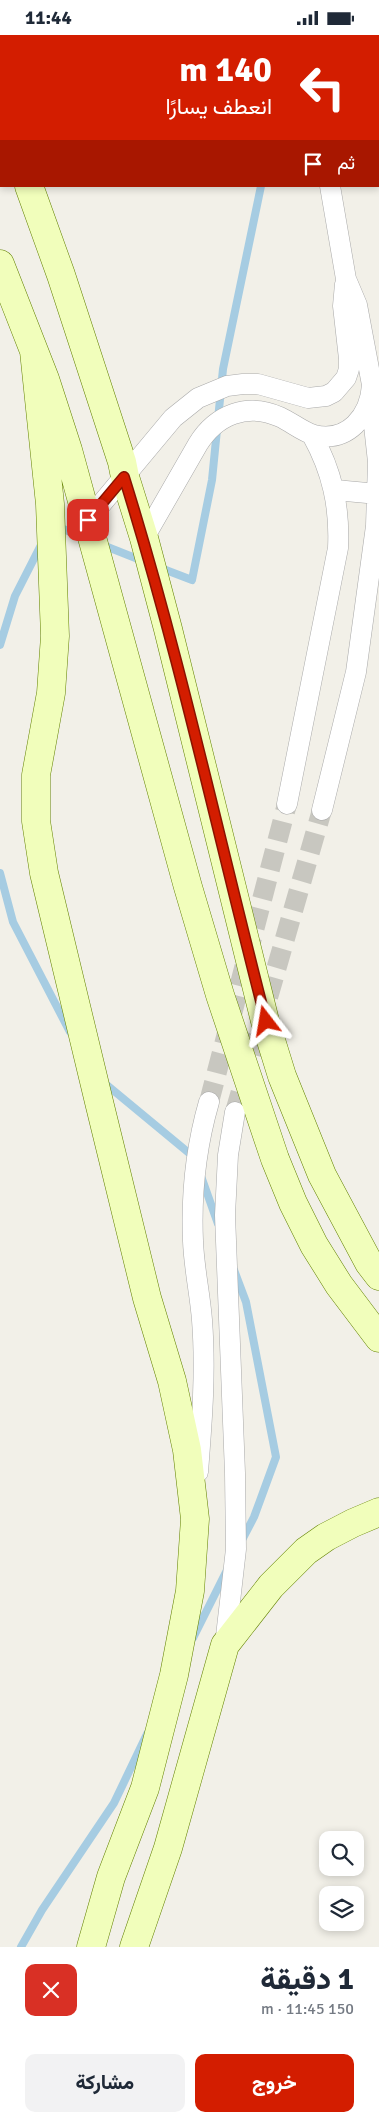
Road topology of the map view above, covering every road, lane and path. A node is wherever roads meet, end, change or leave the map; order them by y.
1 (29, 187) edge
2 (330, 187) edge
3 (0, 264) edge
4 (346, 279) junction
5 (34, 351) junction
6 (371, 398) junction
7 (312, 435) junction
8 (124, 477) junction
9 (335, 490) junction
10 (378, 494) edge
11 (88, 520) junction
12 (144, 538) junction
13 (287, 804) tunnel mouth
14 (322, 809) tunnel mouth
15 (209, 1102) tunnel mouth
16 (235, 1112) tunnel mouth
17 (379, 1276) edge
18 (379, 1338) edge
19 (379, 1512) edge
20 (194, 1519) junction
21 (226, 1645) junction
22 (91, 1947) edge
23 (134, 1947) edge

1 - 8 main road
2 - 4 street
3 - 5 main road
4 - 6 street
4 - 8 street
5 - 11 main road
5 - 20 main road
6 - 7 street
6 - 10 street
7 - 9 street
7 - 12 street
8 - 11 street
8 - 12 main road
9 - 10 street
9 - 13 street
10 - 14 street
11 - 18 main road
12 - 17 main road
15 - 20 street
16 - 21 street
19 - 21 main road
20 - 22 main road
21 - 23 main road

